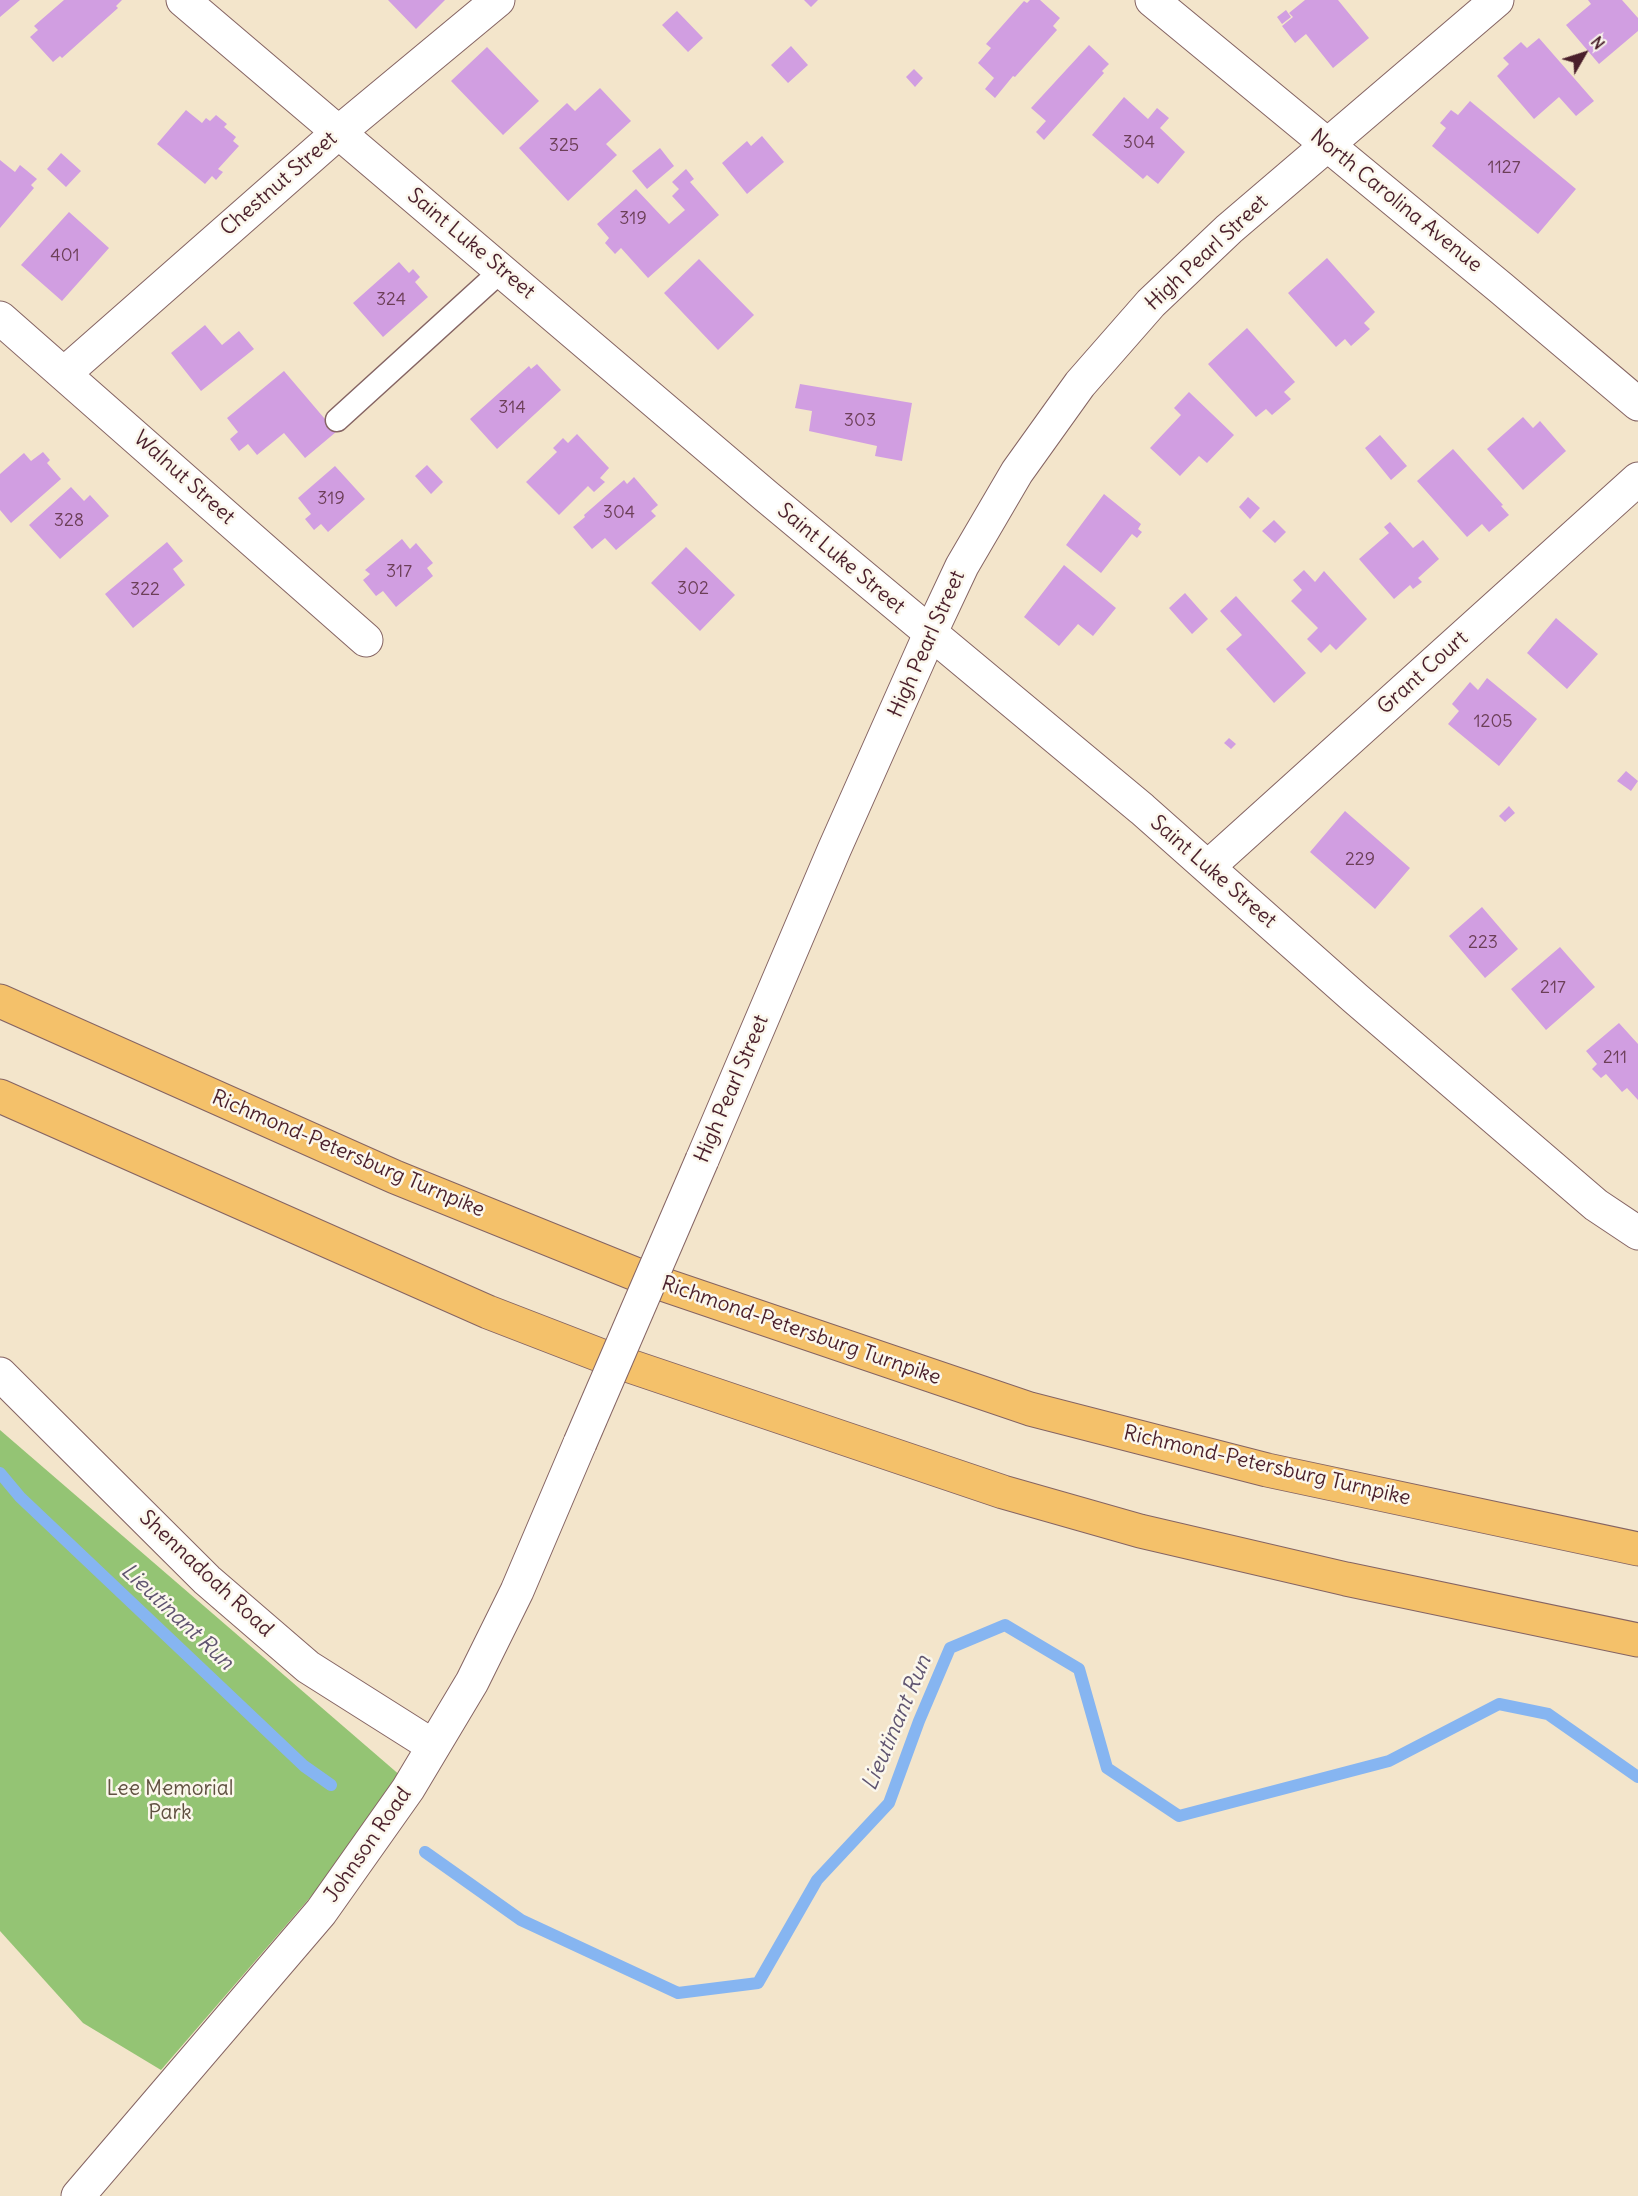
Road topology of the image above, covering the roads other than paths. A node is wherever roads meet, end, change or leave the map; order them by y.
1 (183, 0) edge
2 (498, 0) edge
3 (1152, 0) edge
4 (1497, 0) edge
5 (339, 132) junction
6 (1328, 146) junction
7 (502, 270) junction
8 (0, 318) edge
9 (65, 373) junction
10 (1638, 404) edge
11 (337, 420) dead end
12 (1638, 479) edge
13 (930, 634) junction
14 (366, 640) dead end
15 (1208, 867) junction
16 (0, 1001) edge
17 (0, 1096) edge
18 (1638, 1233) edge
19 (0, 1374) edge
20 (580, 1443) joint
21 (1638, 1549) edge
22 (1638, 1640) edge
23 (433, 1746) junction
24 (78, 2196) edge

1 - 5 street, Saint Luke Street
2 - 5 street, Chestnut Street
3 - 6 street, North Carolina Avenue
4 - 6 street, High Pearl Street
5 - 7 street, Saint Luke Street
5 - 9 street, Chestnut Street
6 - 10 street, North Carolina Avenue
6 - 13 street, High Pearl Street
7 - 11 lane
7 - 13 street, Saint Luke Street
8 - 9 street, Walnut Street
9 - 14 street, Walnut Street
12 - 15 street, Grant Court
13 - 15 street, Saint Luke Street
13 - 20 street, High Pearl Street, bridge
15 - 18 street, Saint Luke Street
16 - 21 highway, Richmond-Petersburg Turnpike
17 - 22 highway
19 - 23 street, Shennadoah Road
20 - 23 street, Johnson Road
23 - 24 street, Johnson Road

